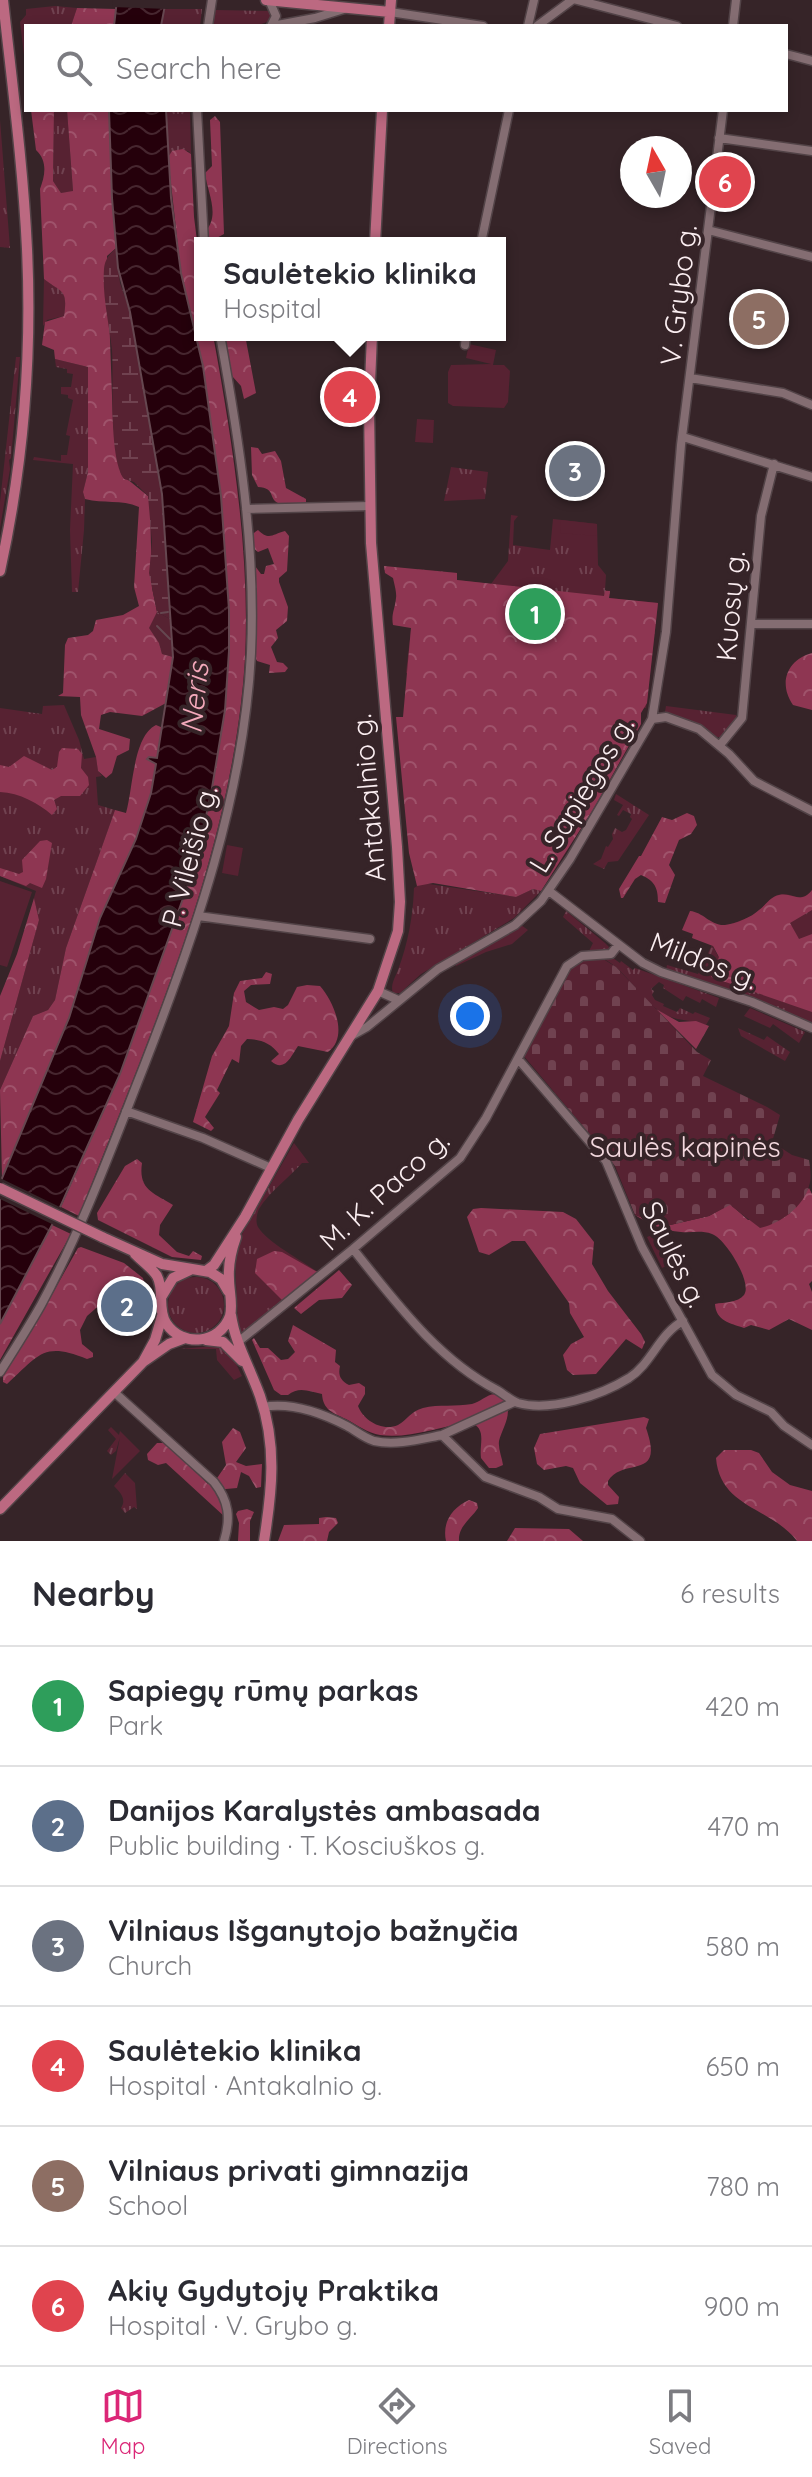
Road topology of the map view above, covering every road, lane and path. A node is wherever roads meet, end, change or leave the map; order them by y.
1 (3, 0) edge
2 (212, 0) edge
3 (268, 0) edge
4 (337, 0) edge
5 (391, 0) edge
6 (534, 0) edge
7 (574, 0) edge
8 (736, 0) edge
9 (560, 3) edge
10 (349, 7) junction
11 (390, 12) junction
12 (534, 23) edge
13 (208, 24) edge
14 (272, 24) edge
15 (282, 24) edge
16 (389, 24) edge
17 (470, 24) edge
18 (669, 24) edge
19 (733, 24) edge
20 (788, 55) edge
21 (812, 61) edge
22 (197, 112) edge
23 (382, 112) edge
24 (509, 112) edge
25 (723, 112) edge
26 (719, 138) junction
27 (812, 151) edge
28 (708, 230) junction
29 (204, 237) edge
30 (375, 237) edge
31 (482, 237) edge
32 (812, 257) edge
33 (221, 341) edge
34 (372, 341) edge
35 (465, 341) edge
36 (465, 345) dead end
37 (690, 378) junction
38 (812, 405) edge
39 (683, 437) junction
40 (774, 464) junction
41 (812, 477) edge
42 (370, 506) junction
43 (246, 509) junction
44 (0, 571) edge
45 (751, 624) junction
46 (812, 624) edge
47 (652, 719) junction
48 (720, 745) junction
49 (812, 811) edge
50 (549, 891) junction
51 (198, 916) junction
52 (370, 939) dead end
53 (618, 945) junction
54 (378, 991) junction
55 (398, 1000) junction
56 (812, 1028) edge
57 (350, 1036) junction
58 (518, 1059) junction
59 (126, 1111) junction
60 (271, 1168) junction
61 (0, 1188) edge
62 (245, 1217) junction
63 (353, 1249) junction
64 (135, 1254) junction
65 (192, 1270) junction
66 (206, 1271) junction
67 (230, 1295) junction
68 (162, 1296) junction
69 (230, 1313) junction
70 (162, 1314) junction
71 (683, 1321) junction
72 (185, 1338) junction
73 (204, 1339) junction
74 (238, 1342) junction
75 (143, 1362) junction
76 (0, 1372) edge
77 (249, 1372) junction
78 (114, 1392) junction
79 (514, 1402) junction
80 (263, 1407) junction
81 (442, 1435) junction
82 (812, 1445) edge
83 (0, 1509) edge
84 (224, 1541) edge
85 (264, 1541) edge
86 (640, 1541) edge

1 - 44 main road
2 - 13 street
3 - 10 main road
3 - 14 street
4 - 10 street
5 - 11 main road
6 - 12 street
7 - 9 street
7 - 18 street
8 - 19 street
9 - 12 street
10 - 11 main road
10 - 15 street
11 - 16 main road
11 - 17 street
20 - 21 street
22 - 29 street
23 - 30 main road
24 - 31 street
25 - 26 street, V. Grybo g.
26 - 27 street
26 - 28 street, V. Grybo g.
28 - 32 street
28 - 37 street, V. Grybo g.
33 - 43 street, P. Vileišio g.
34 - 42 main road, Antakalnio g.
35 - 36 street
37 - 38 street
37 - 39 street, V. Grybo g.
39 - 40 street
39 - 47 street, L. Sapiegos g.
40 - 41 street
40 - 45 street, Kuosų g.
42 - 43 street
42 - 54 main road, Antakalnio g.
43 - 51 street, P. Vileišio g.
45 - 46 street
45 - 48 street, Kuosų g.
47 - 48 street
47 - 50 street, L. Sapiegos g.
48 - 49 street
50 - 53 street, Mildos g.
50 - 55 street, L. Sapiegos g.
51 - 52 street
51 - 59 street, P. Vileišio g.
53 - 56 street, Mildos g.
53 - 58 street, M. K. Paco g.
54 - 55 street
54 - 57 main road, Antakalnio g.
55 - 57 street, L. Sapiegos g.
57 - 60 main road, Antakalnio g.
58 - 63 street, M. K. Paco g.
58 - 71 street, Saulės g.
59 - 60 street
59 - 76 street, P. Vileišio g.
60 - 62 main road, Antakalnio g.
61 - 64 main road, bridge
62 - 66 main road, Antakalnio g.
62 - 67 main road, Antakalnio g.
63 - 74 street, M. K. Paco g.
63 - 79 street
64 - 65 main road
64 - 68 main road
65 - 66 main road
65 - 68 main road
66 - 67 main road
67 - 69 main road
68 - 70 main road
69 - 73 main road
69 - 74 main road
70 - 72 main road
70 - 75 main road
71 - 79 street
71 - 82 street, Saulės g.
72 - 73 main road
72 - 75 main road
73 - 77 main road
74 - 77 main road
75 - 78 main road
77 - 80 main road
78 - 83 main road
78 - 84 street
79 - 81 street
80 - 81 street
80 - 85 main road
81 - 86 street

